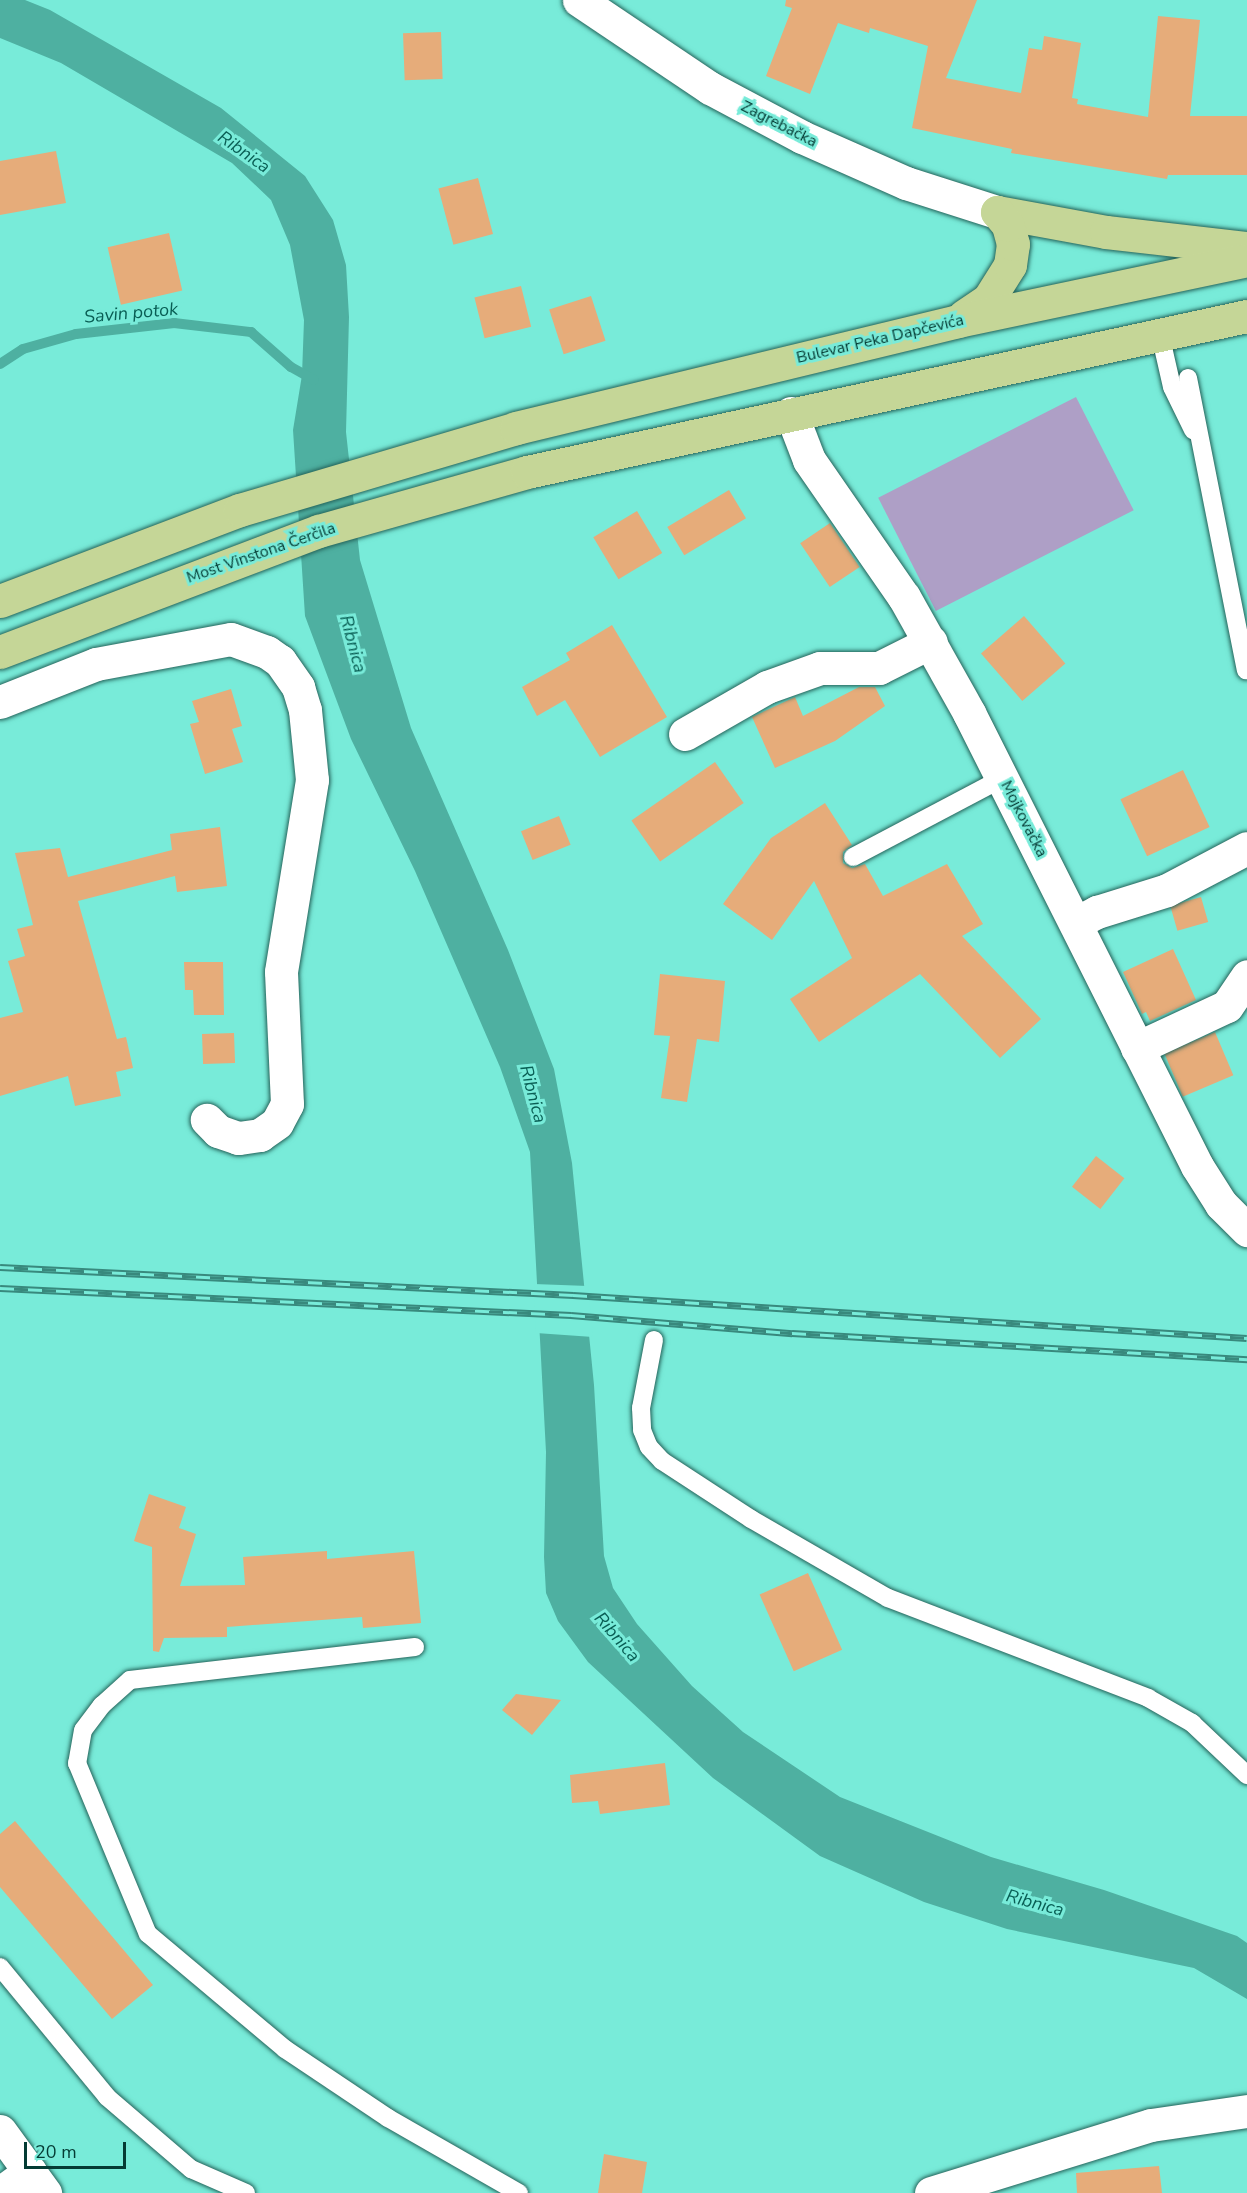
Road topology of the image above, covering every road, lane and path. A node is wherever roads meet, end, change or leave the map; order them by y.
1 (579, 0) edge
2 (997, 212) junction
3 (1247, 248) edge
4 (1247, 260) edge
5 (1247, 316) edge
6 (957, 321) junction
7 (1160, 334) junction
8 (1188, 378) dead end
9 (791, 413) junction
10 (1201, 445) junction
11 (0, 601) edge
12 (931, 642) junction
13 (0, 652) edge
14 (1245, 659) edge
15 (0, 702) edge
16 (685, 734) dead end
17 (1003, 778) junction
18 (1247, 848) edge
19 (853, 858) dead end
20 (1076, 923) junction
21 (1247, 976) edge
22 (1137, 1048) junction
23 (207, 1120) dead end
24 (1247, 1230) edge
25 (654, 1340) dead end
26 (415, 1647) dead end
27 (1247, 1775) edge
28 (0, 1967) edge
29 (1247, 2111) edge
30 (0, 2131) edge
31 (38, 2182) edge
32 (989, 2184) edge
33 (0, 2193) edge
34 (246, 2193) edge
35 (519, 2193) edge
36 (931, 2193) edge

1 - 2 street, Zagrebačka
2 - 3 main road
2 - 6 main road
4 - 6 main road, Bulevar Peka Dapčevića
5 - 7 main road
6 - 11 main road, Bulevar Peka Dapčevića
7 - 9 main road
7 - 10 lane
8 - 10 lane
9 - 12 street, Mojkovačka
9 - 13 main road, Most Vinstona Čerčila
10 - 14 lane
12 - 16 street
12 - 17 street, Mojkovačka
15 - 23 street
17 - 19 lane
17 - 20 street, Mojkovačka
18 - 20 street
20 - 22 street, Mojkovačka
21 - 22 street
22 - 24 street, Mojkovačka
25 - 27 lane
26 - 35 lane
28 - 34 lane
29 - 32 street
30 - 31 street
31 - 33 street
32 - 36 street

